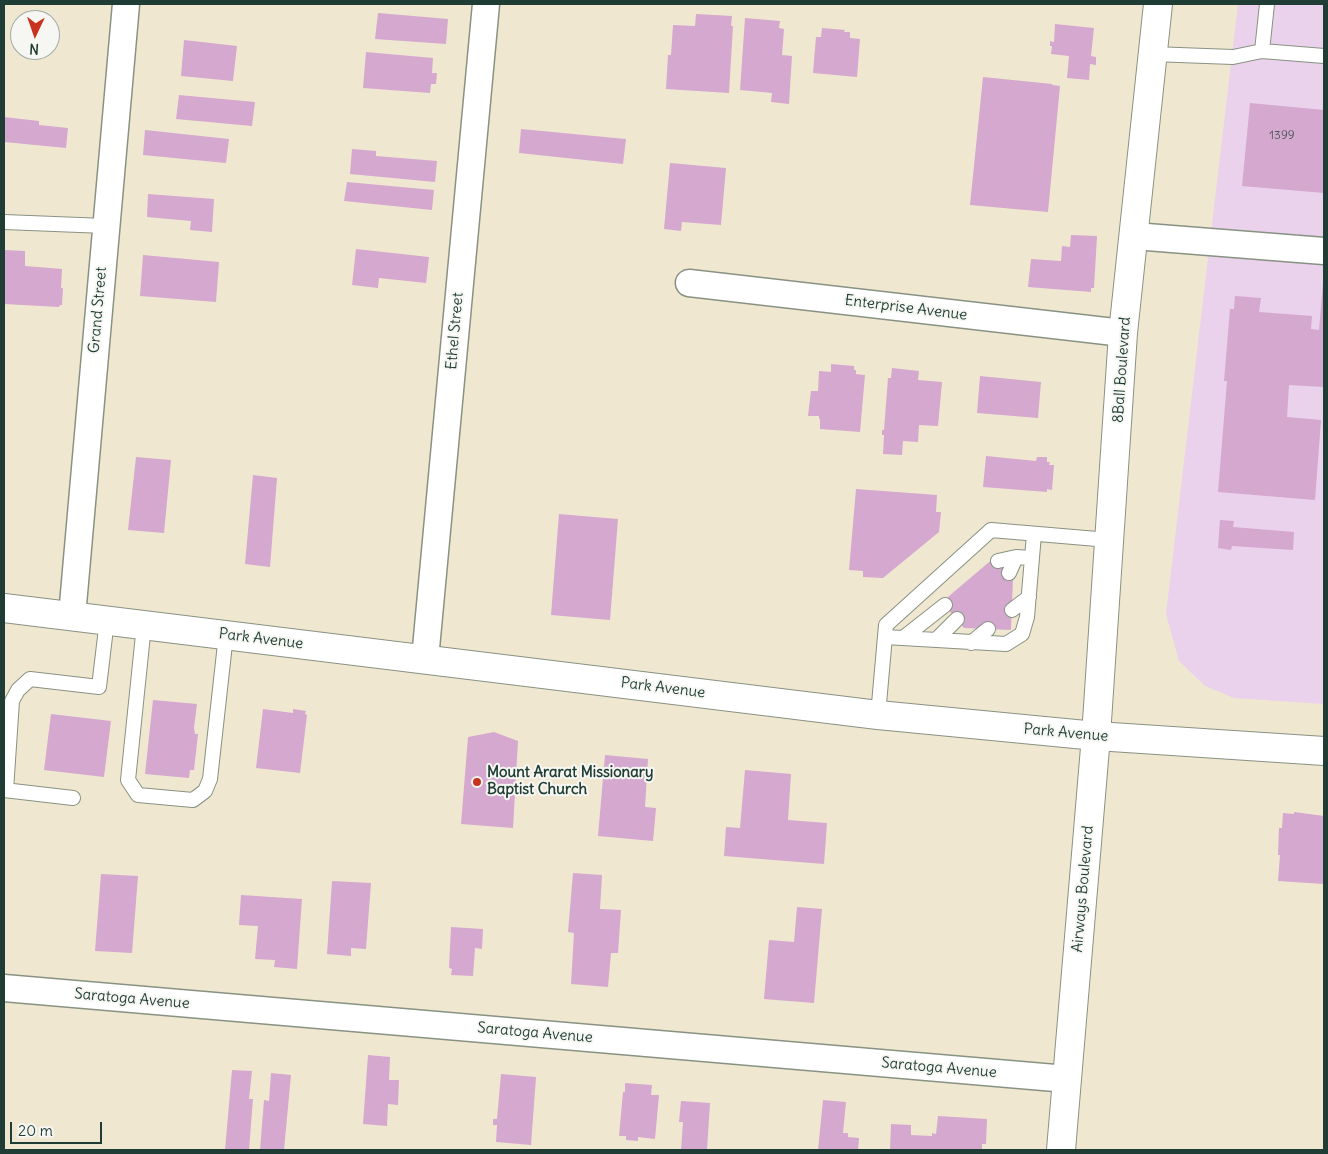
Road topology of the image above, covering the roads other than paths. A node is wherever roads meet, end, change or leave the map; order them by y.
1 (126, 4) edge
2 (486, 4) edge
3 (1158, 4) edge
4 (1267, 4) edge
5 (1262, 52) junction
6 (1152, 54) junction
7 (1324, 56) edge
8 (4, 222) edge
9 (105, 226) junction
10 (1134, 236) junction
11 (1324, 251) edge
12 (689, 283) dead end
13 (1124, 333) junction
14 (1034, 534) junction
15 (1109, 540) junction
16 (1016, 557) junction
17 (1032, 558) junction
18 (998, 561) dead end
19 (1009, 573) dead end
20 (1029, 597) junction
21 (945, 605) dead end
22 (4, 608) edge
23 (1012, 610) dead end
24 (72, 616) junction
25 (957, 619) dead end
26 (107, 620) junction
27 (144, 625) junction
28 (988, 629) dead end
29 (226, 635) junction
30 (885, 637) junction
31 (903, 638) junction
32 (936, 640) junction
33 (971, 643) junction
34 (425, 659) junction
35 (878, 714) junction
36 (1096, 736) junction
37 (1324, 751) edge
38 (5, 790) edge
39 (73, 798) dead end
40 (4, 988) edge
41 (1067, 1079) junction
42 (1061, 1150) edge

1 - 9 street, Grand Street
2 - 34 street, Ethel Street
3 - 6 main road, 8Ball Boulevard
4 - 5 lane
5 - 6 lane
5 - 7 lane
6 - 10 main road, 8Ball Boulevard
8 - 9 lane
9 - 24 street, Grand Street
10 - 11 street
10 - 13 main road, 8Ball Boulevard
12 - 13 street, Enterprise Avenue
13 - 15 main road, 8Ball Boulevard
14 - 15 lane
14 - 17 lane
14 - 30 lane
15 - 36 main road, 8Ball Boulevard
16 - 17 lane
16 - 18 lane
16 - 19 lane
17 - 20 lane
20 - 23 lane
20 - 33 lane
21 - 31 lane
22 - 24 main road, Park Avenue
24 - 26 main road, Park Avenue
25 - 32 lane
26 - 27 main road, Park Avenue
26 - 38 lane
27 - 29 main road, Park Avenue
27 - 29 lane
28 - 33 lane
29 - 34 main road, Park Avenue
30 - 31 lane
30 - 35 lane
31 - 32 lane
32 - 33 lane
34 - 35 main road, Park Avenue
35 - 36 main road, Park Avenue
36 - 37 main road, Park Avenue
36 - 41 main road, Airways Boulevard
38 - 39 lane
40 - 41 street, Saratoga Avenue
41 - 42 main road

